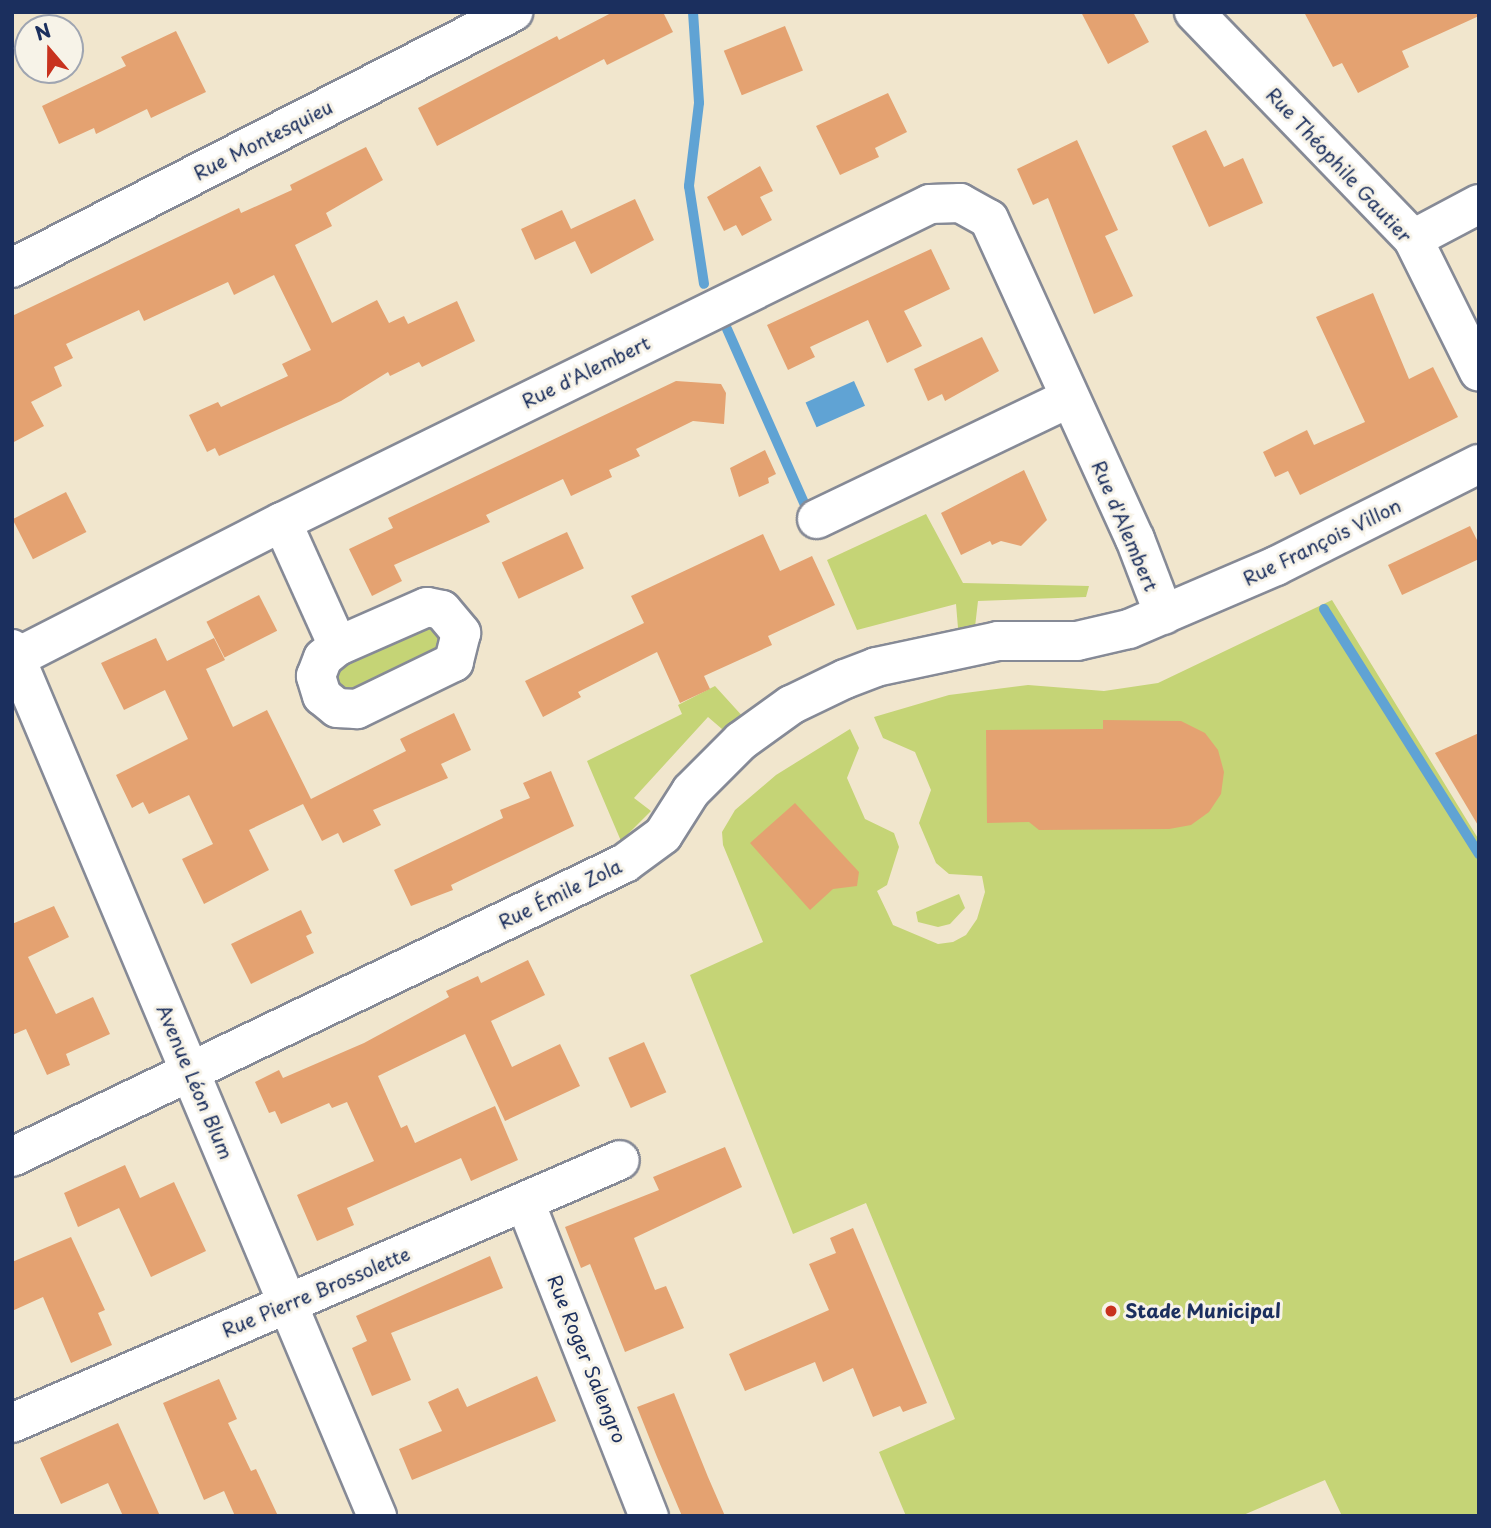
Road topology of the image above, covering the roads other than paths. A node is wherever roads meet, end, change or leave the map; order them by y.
1 (513, 12) edge
2 (1194, 12) edge
3 (1479, 204) edge
4 (1413, 239) junction
5 (12, 268) edge
6 (1479, 372) edge
7 (1068, 399) junction
8 (1479, 464) edge
9 (817, 519) dead end
10 (282, 522) junction
11 (1164, 615) junction
12 (338, 646) dead end
13 (14, 656) edge
14 (190, 1070) junction
15 (12, 1157) edge
16 (620, 1160) dead end
17 (525, 1202) junction
18 (289, 1303) junction
19 (12, 1423) edge
20 (376, 1516) edge
21 (649, 1516) edge

1 - 5 street, Rue Montesquieu
2 - 4 street, Rue Théophile Gautier
3 - 4 street
4 - 6 street, Rue Théophile Gautier
7 - 9 street
7 - 10 street, Rue d'Alembert
7 - 11 street, Rue d'Alembert
8 - 11 street, Rue François Villon
10 - 12 street
10 - 13 street, Rue d'Alembert
11 - 14 street, Rue Émile Zola
13 - 14 street, Avenue Léon Blum
14 - 15 street, Rue Émile Zola
14 - 18 street, Avenue Léon Blum
16 - 17 street, Rue Pierre Brossolette
17 - 18 street, Rue Pierre Brossolette
17 - 21 street, Rue Roger Salengro
18 - 19 street, Rue Pierre Brossolette
18 - 20 street, Avenue Léon Blum

